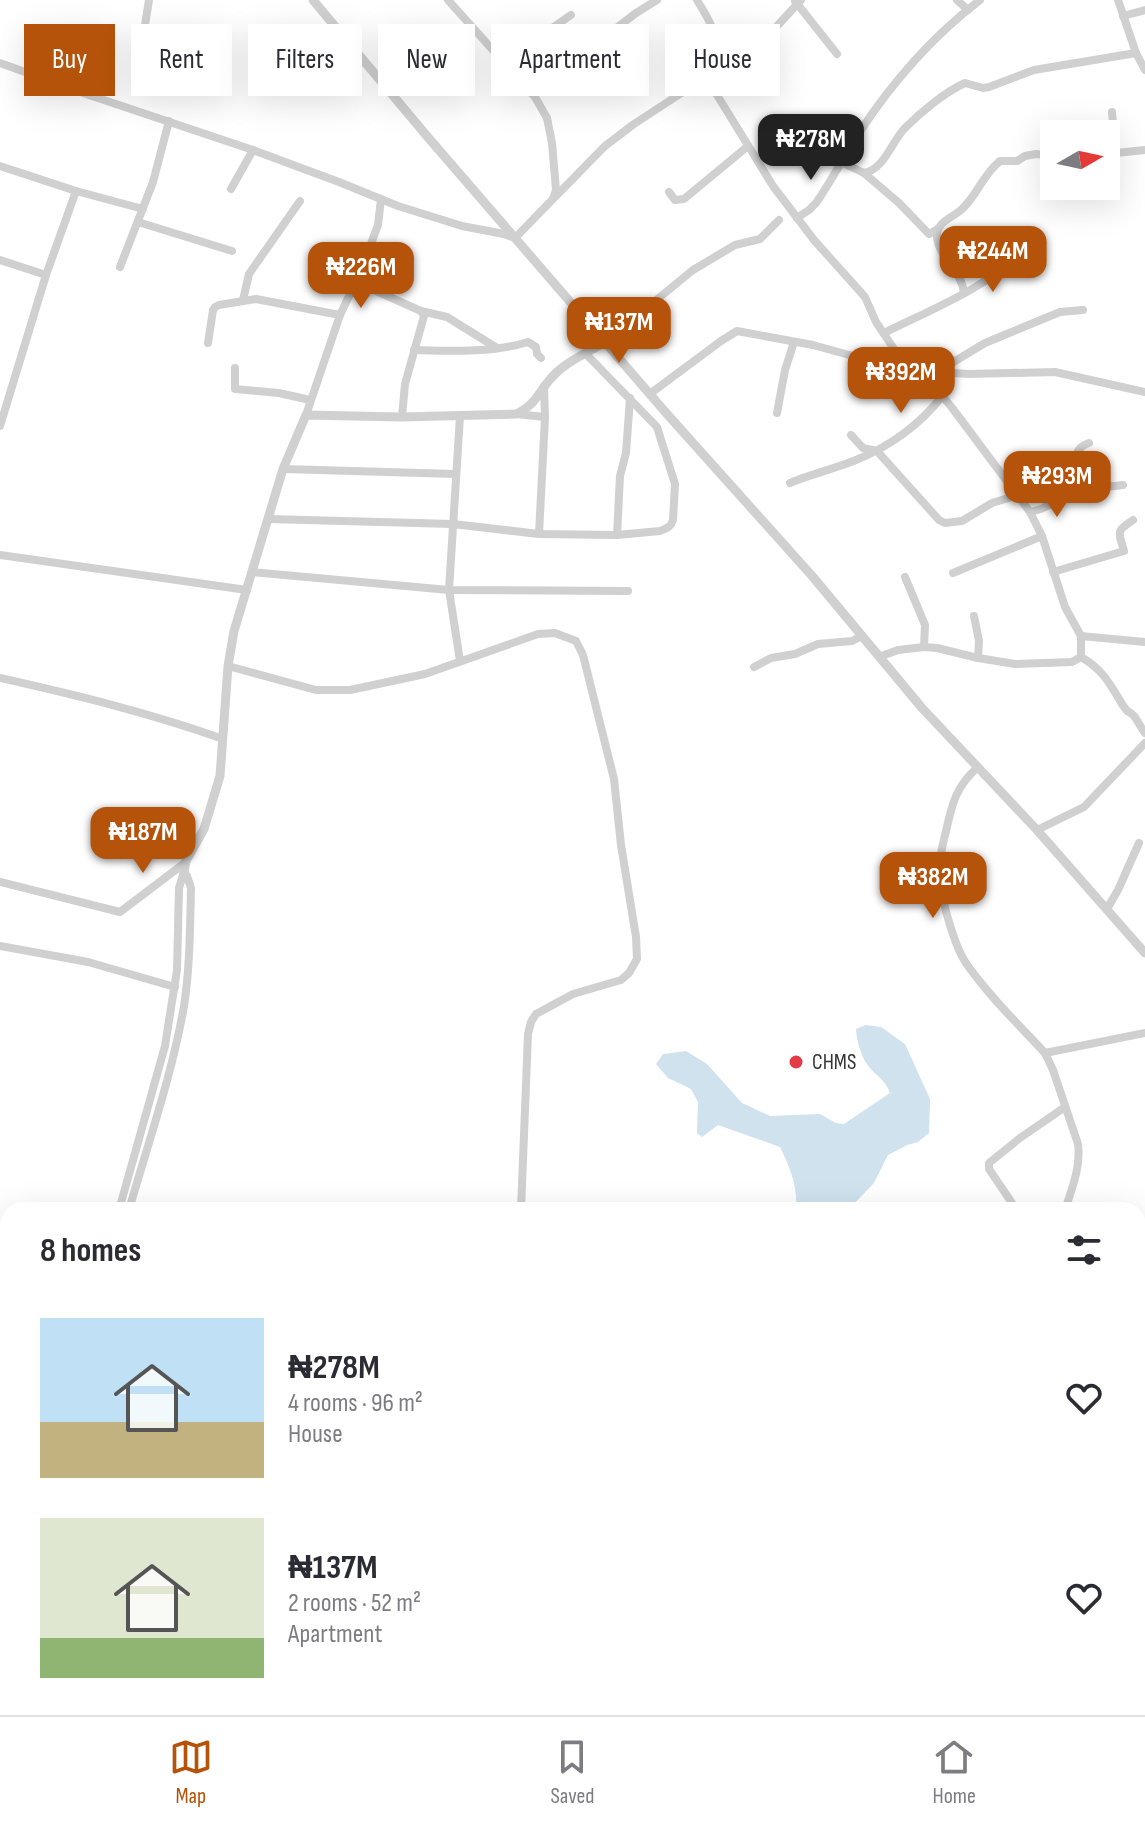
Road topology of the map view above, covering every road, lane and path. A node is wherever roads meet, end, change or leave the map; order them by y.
1 (149, 0) edge
2 (313, 0) edge
3 (448, 0) edge
4 (657, 0) edge
5 (697, 0) edge
6 (957, 0) edge
7 (980, 0) edge
8 (1118, 0) edge
9 (798, 1) edge
10 (968, 10) junction
11 (1145, 10) edge
12 (571, 15) dead end
13 (1123, 16) junction
14 (145, 24) edge
15 (558, 24) edge
16 (622, 24) edge
17 (712, 24) edge
18 (778, 24) edge
19 (491, 49) edge
20 (1136, 53) junction
21 (837, 54) dead end
22 (0, 63) edge
23 (1145, 70) edge
24 (534, 96) edge
25 (675, 96) edge
26 (718, 96) edge
27 (1112, 112) dead end
28 (1112, 120) edge
29 (169, 121) junction
30 (748, 146) junction
31 (253, 150) junction
32 (1145, 150) edge
33 (1120, 152) edge
34 (1040, 154) edge
35 (841, 162) junction
36 (0, 166) edge
37 (864, 173) junction
38 (231, 189) dead end
39 (76, 191) junction
40 (669, 192) dead end
41 (381, 199) junction
42 (553, 199) junction
43 (300, 201) dead end
44 (143, 209) junction
45 (797, 218) junction
46 (779, 220) dead end
47 (138, 222) junction
48 (938, 229) junction
49 (515, 238) junction
50 (232, 251) dead end
51 (1022, 251) dead end
52 (0, 260) edge
53 (120, 267) dead end
54 (46, 275) junction
55 (356, 282) junction
56 (964, 293) junction
57 (243, 300) junction
58 (1083, 310) dead end
59 (421, 311) junction
60 (340, 315) junction
61 (884, 333) junction
62 (605, 342) junction
63 (794, 342) junction
64 (208, 343) dead end
65 (497, 348) junction
66 (414, 350) junction
67 (586, 354) junction
68 (541, 358) dead end
69 (900, 358) junction
70 (235, 368) dead end
71 (922, 370) junction
72 (937, 372) junction
73 (544, 385) junction
74 (1145, 392) edge
75 (651, 393) junction
76 (942, 396) junction
77 (630, 398) junction
78 (310, 400) junction
79 (777, 413) dead end
80 (516, 414) junction
81 (306, 415) junction
82 (460, 416) junction
83 (402, 417) junction
84 (545, 417) junction
85 (0, 426) edge
86 (851, 435) dead end
87 (1089, 443) dead end
88 (877, 451) junction
89 (283, 469) junction
90 (456, 474) junction
91 (790, 483) dead end
92 (1123, 485) dead end
93 (1072, 494) junction
94 (1018, 495) junction
95 (1030, 512) junction
96 (269, 519) junction
97 (1133, 520) dead end
98 (453, 524) junction
99 (539, 534) junction
100 (617, 535) junction
101 (1042, 536) junction
102 (0, 555) edge
103 (252, 572) junction
104 (1053, 572) junction
105 (953, 573) dead end
106 (905, 577) dead end
107 (247, 590) junction
108 (449, 590) junction
109 (628, 591) dead end
110 (974, 616) dead end
111 (862, 636) junction
112 (1081, 636) junction
113 (1145, 642) edge
114 (924, 647) junction
115 (879, 657) junction
116 (1081, 657) junction
117 (978, 658) junction
118 (460, 661) junction
119 (228, 666) junction
120 (754, 667) dead end
121 (0, 678) edge
122 (1145, 733) edge
123 (223, 739) junction
124 (1145, 743) edge
125 (978, 767) junction
126 (1037, 830) junction
127 (1139, 843) dead end
128 (185, 867) junction
129 (0, 882) edge
130 (1107, 909) junction
131 (0, 946) edge
132 (1145, 953) edge
133 (175, 987) junction
134 (1145, 1033) edge
135 (1045, 1053) junction
136 (1065, 1107) junction
137 (121, 1202) edge
138 (131, 1202) edge
139 (521, 1202) edge
140 (1011, 1202) edge
141 (1067, 1202) edge

1 - 14 street
2 - 49 street
3 - 19 street
4 - 16 street
5 - 17 street
6 - 10 street
7 - 10 street
8 - 13 street
9 - 18 street
9 - 21 street
10 - 35 street
11 - 13 street
12 - 15 street
13 - 20 street
20 - 23 street
20 - 37 street
22 - 29 street
24 - 42 street
25 - 42 street
26 - 30 street
27 - 28 street
29 - 31 street
29 - 44 street
30 - 40 street
30 - 45 street
31 - 38 street
31 - 41 street
32 - 33 street
34 - 48 street
35 - 37 street
35 - 45 street
36 - 39 street
37 - 48 street
39 - 44 street
39 - 54 street
41 - 49 street
41 - 55 street
42 - 49 street
43 - 57 street
44 - 47 street
45 - 61 street
46 - 62 street
47 - 50 street
47 - 53 street
48 - 56 street
49 - 62 street
51 - 56 street
52 - 54 street
54 - 85 street
55 - 59 street
55 - 60 street
56 - 61 street
57 - 60 street
57 - 64 street
58 - 72 street
59 - 65 street
59 - 66 street
60 - 78 street
61 - 69 street
62 - 67 street
62 - 75 street
63 - 69 street
63 - 75 street
63 - 79 street
65 - 66 street
65 - 68 street
66 - 83 street
67 - 73 street
67 - 77 street
69 - 71 street
70 - 78 street
71 - 72 street
71 - 76 street
72 - 74 street
73 - 80 street
73 - 84 street
75 - 111 street
76 - 88 street
76 - 94 street
77 - 100 street
77 - 100 street
78 - 81 street
80 - 82 street
80 - 84 street
81 - 83 street
81 - 89 street
82 - 83 street
82 - 90 street
84 - 99 street
86 - 88 street
87 - 93 street
88 - 91 street
88 - 94 street
89 - 90 street
89 - 96 street
90 - 98 street
92 - 93 street
93 - 95 street
94 - 95 street
95 - 101 street
96 - 98 street
96 - 103 street
97 - 104 street
98 - 99 street
98 - 108 street
99 - 100 street
101 - 104 street
101 - 105 street
102 - 107 street
103 - 107 street
103 - 108 street
104 - 112 street
106 - 114 street
107 - 119 street
108 - 109 street
108 - 118 street
110 - 117 street
111 - 115 street
111 - 120 street
112 - 113 street
112 - 116 street
114 - 115 street
114 - 117 street
115 - 125 street
116 - 117 street
116 - 122 street
118 - 119 street
118 - 139 street
119 - 123 street
121 - 123 street
123 - 128 street
124 - 126 street
125 - 126 street
125 - 135 street
126 - 130 street
127 - 130 street
128 - 129 street
128 - 133 street
128 - 138 street
130 - 132 street
131 - 133 street
133 - 137 street
134 - 135 street
135 - 136 street
136 - 140 street
136 - 141 street

